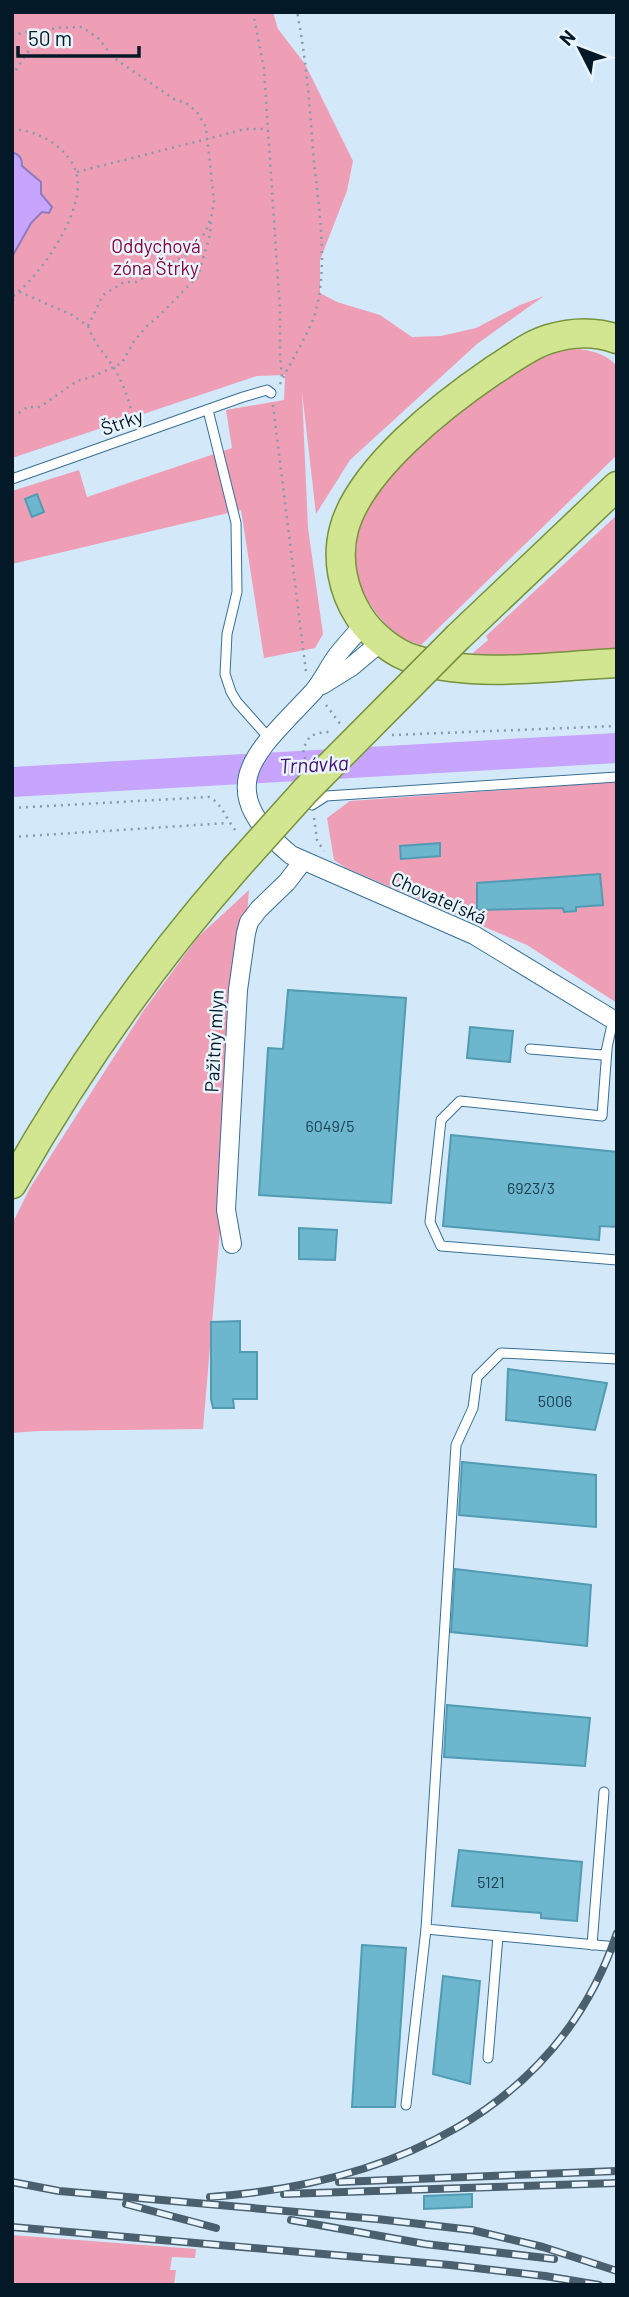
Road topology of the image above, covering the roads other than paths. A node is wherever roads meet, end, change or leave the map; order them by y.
1 (584, 333) junction
2 (617, 339) edge
3 (617, 353) edge
4 (271, 393) road end
5 (208, 410) junction
6 (12, 479) edge
7 (616, 487) edge
8 (373, 633) junction
9 (617, 663) edge
10 (263, 745) junction
11 (617, 777) edge
12 (312, 805) road end
13 (303, 861) junction
14 (615, 1021) edge
15 (530, 1049) dead end
16 (607, 1049) junction
17 (12, 1184) edge
18 (232, 1244) dead end
19 (617, 1260) edge
20 (617, 1359) edge
21 (604, 1792) dead end
22 (426, 1930) junction
23 (498, 1936) junction
24 (592, 1945) junction
25 (617, 1947) edge
26 (488, 2058) dead end
27 (406, 2105) dead end

1 - 2 main road
1 - 3 main road
1 - 8 main road
4 - 5 lane, Štrky
5 - 6 lane, Štrky
5 - 10 lane
7 - 17 main road, bridge
8 - 9 main road
8 - 10 street
10 - 13 street, Chovateľská
11 - 12 lane
13 - 14 street, Chovateľská
13 - 18 street, Pažitný mlyn
14 - 16 lane
15 - 16 lane
16 - 19 lane
20 - 22 lane
21 - 24 lane
22 - 23 lane
22 - 27 lane
23 - 24 lane
23 - 26 lane
24 - 25 lane

